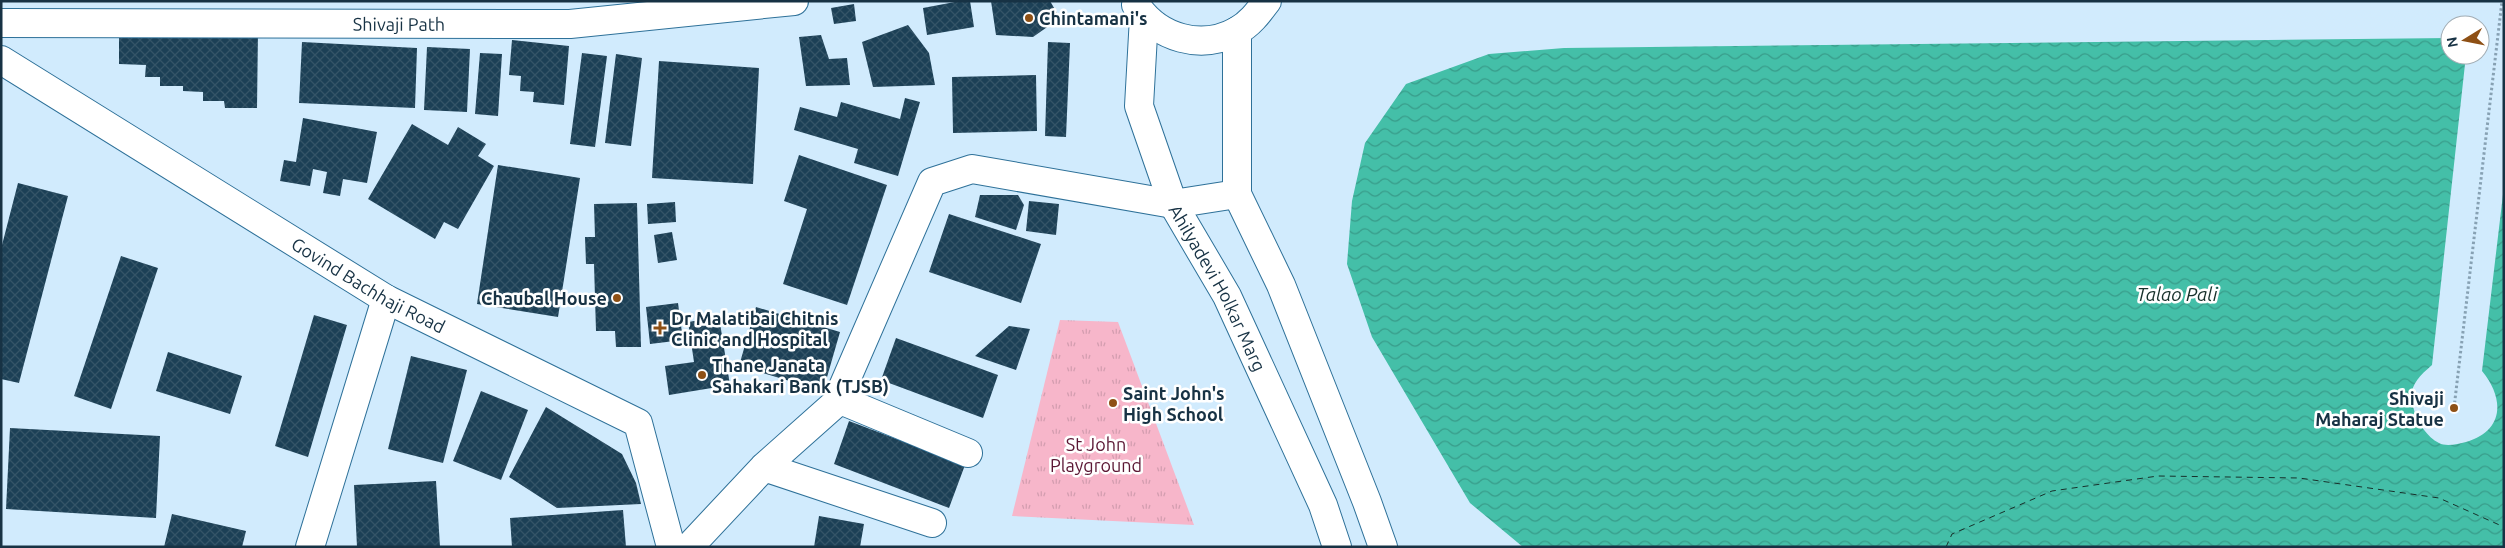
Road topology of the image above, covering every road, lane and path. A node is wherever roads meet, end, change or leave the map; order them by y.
1 (794, 1) edge
2 (1267, 1) edge
3 (2502, 1) edge
4 (1138, 9) edge
5 (1, 22) edge
6 (1237, 31) junction
7 (1, 60) edge
8 (1237, 194) junction
9 (1173, 204) junction
10 (386, 299) junction
11 (838, 399) junction
12 (2454, 408) dead end
13 (968, 453) dead end
14 (764, 467) junction
15 (932, 523) dead end
16 (310, 547) edge
17 (671, 547) edge
18 (689, 547) edge
19 (1337, 547) edge
20 (1383, 547) edge

1 - 5 main road, Shivaji Path
2 - 6 main road
3 - 12 path
4 - 6 main road
4 - 9 main road, Ahilyadevi Holkar Marg
6 - 8 main road
7 - 10 main road, Govind Bachhaji Road
8 - 9 main road
8 - 20 main road
9 - 11 main road
9 - 19 main road, Ahilyadevi Holkar Marg
10 - 16 main road
10 - 17 main road, Govind Bachhaji Road
11 - 13 main road
11 - 14 main road
14 - 15 main road
14 - 18 main road

